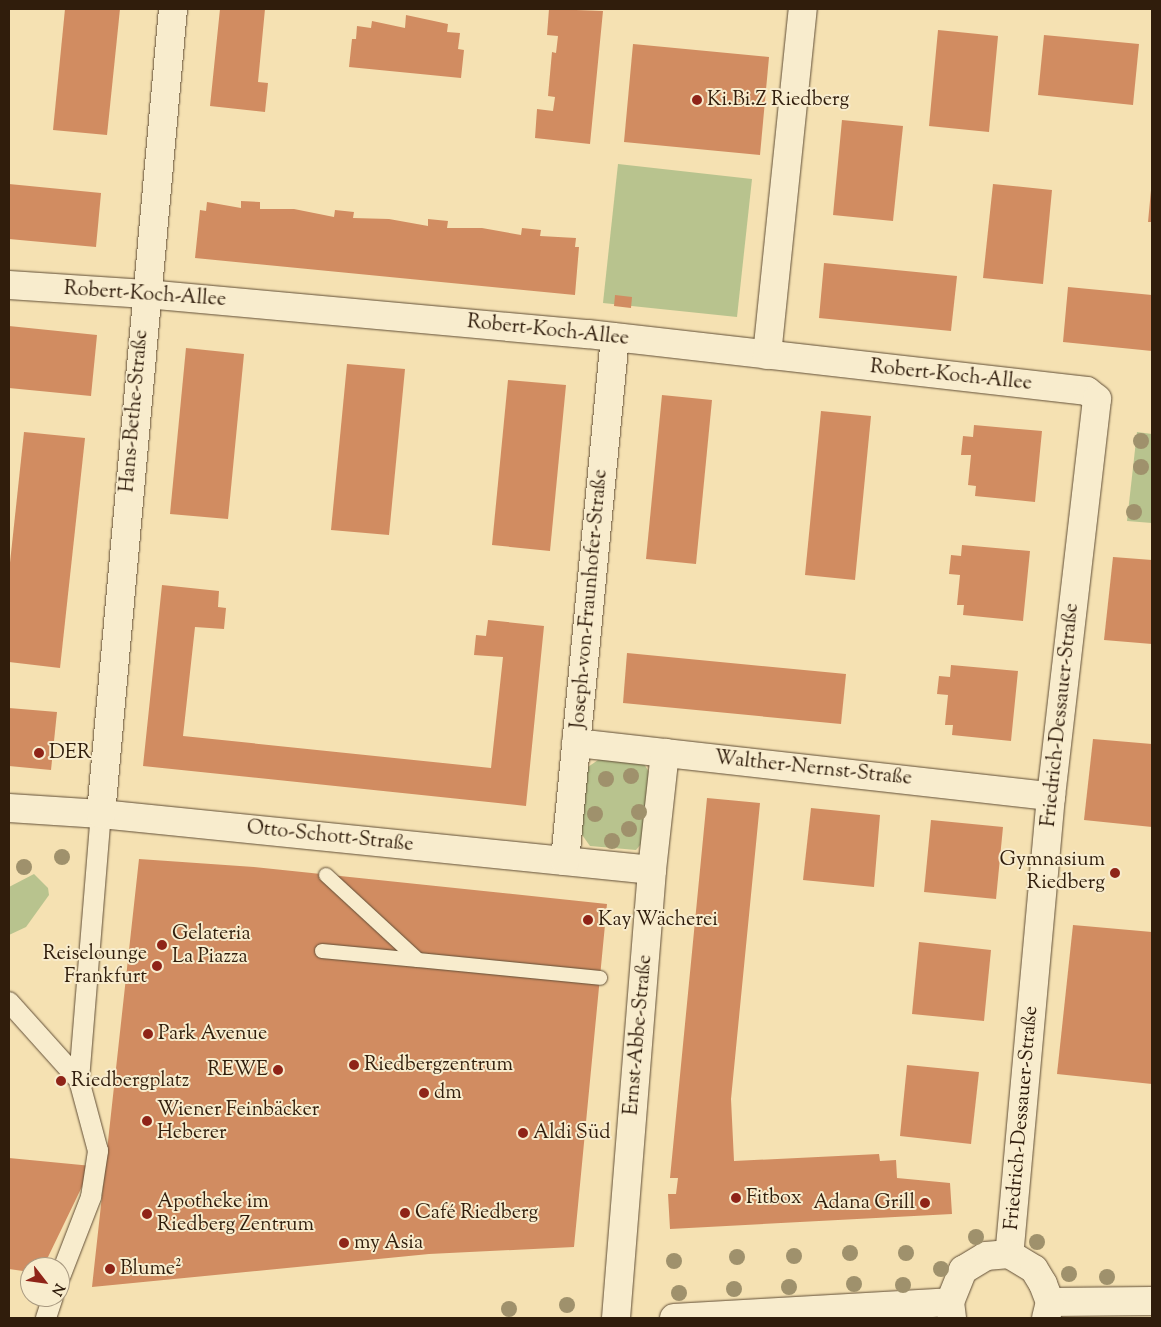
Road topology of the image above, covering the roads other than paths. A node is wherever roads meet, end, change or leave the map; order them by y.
1 (173, 9) edge
2 (803, 9) edge
3 (9, 285) edge
4 (146, 294) junction
5 (615, 337) junction
6 (767, 355) junction
7 (1087, 391) joint
8 (576, 743) junction
9 (665, 753) junction
10 (1051, 796) junction
11 (9, 808) edge
12 (101, 814) junction
13 (565, 861) junction
14 (652, 870) junction
15 (326, 875) dead end
16 (322, 951) dead end
17 (418, 960) junction
18 (600, 978) dead end
19 (9, 1002) edge
20 (79, 1080) junction
21 (1009, 1254) junction
22 (68, 1257) edge
23 (1152, 1301) edge
24 (951, 1310) edge
25 (1048, 1310) edge
26 (616, 1318) edge
27 (674, 1318) edge

1 - 4 street, Hans-Bethe-Straße
2 - 6 street
3 - 4 street, Robert-Koch-Allee
4 - 5 street, Robert-Koch-Allee
4 - 12 street, Hans-Bethe-Straße
5 - 6 street, Robert-Koch-Allee
5 - 8 street, Joseph-von-Fraunhofer-Straße
6 - 7 street, Robert-Koch-Allee
7 - 10 street, Friedrich-Dessauer-Straße
8 - 9 street, Walther-Nernst-Straße
8 - 13 street, Joseph-von-Fraunhofer-Straße
9 - 10 street, Walther-Nernst-Straße
9 - 14 street, Ernst-Abbe-Straße
10 - 21 street, Friedrich-Dessauer-Straße
11 - 12 street, Otto-Schott-Straße
12 - 13 street, Otto-Schott-Straße
12 - 20 street
13 - 14 street, Otto-Schott-Straße
14 - 26 street, Ernst-Abbe-Straße
15 - 17 lane
16 - 17 lane
17 - 18 lane
19 - 20 street
20 - 22 street
21 - 24 street
21 - 25 street
23 - 25 street
24 - 27 street

